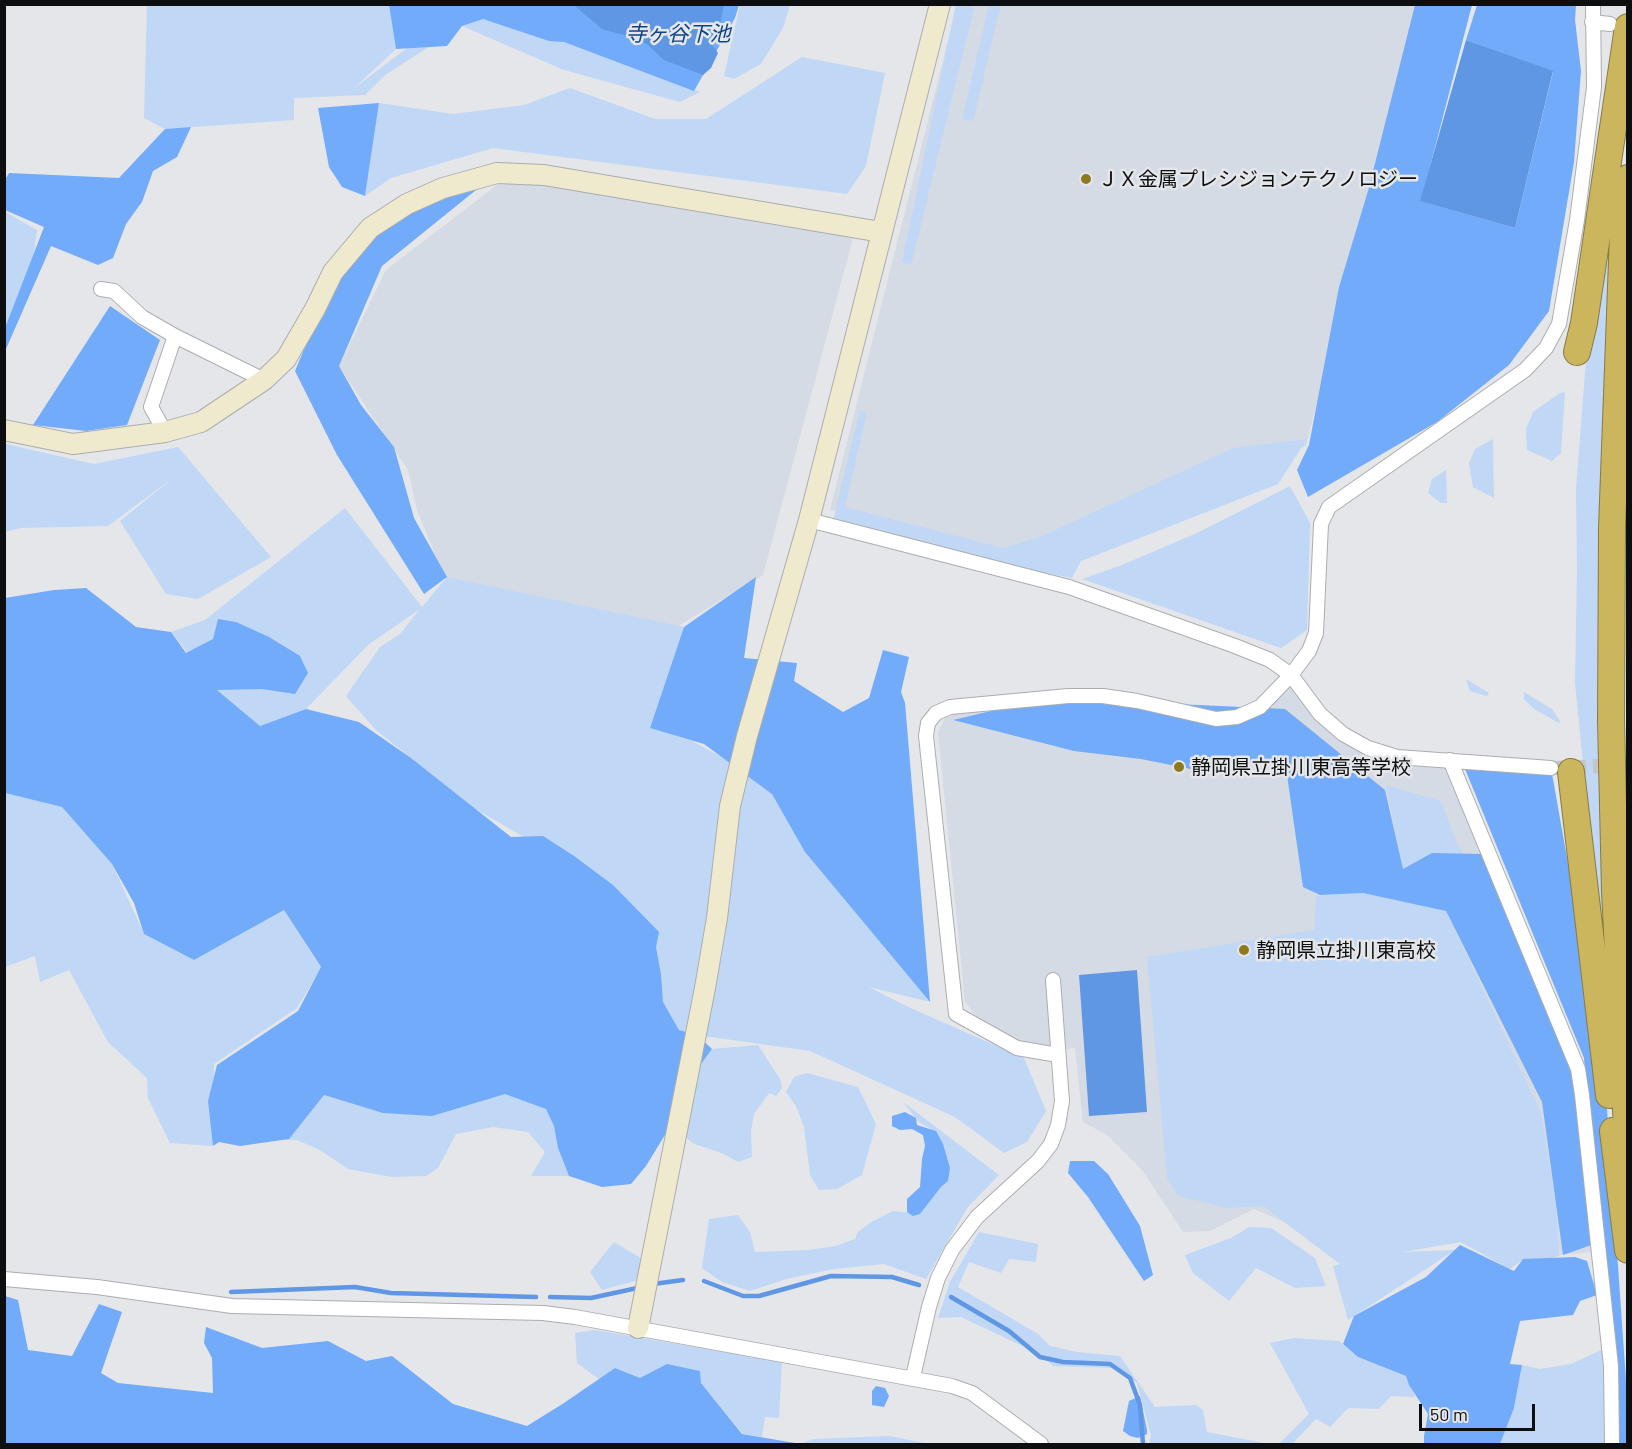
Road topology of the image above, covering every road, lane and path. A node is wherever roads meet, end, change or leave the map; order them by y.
1 (940, 4) edge
2 (1593, 4) edge
3 (1592, 22) junction
4 (1619, 25) edge
5 (1628, 178) edge
6 (881, 232) junction
7 (101, 289) dead end
8 (175, 336) junction
9 (1577, 352) dead end
10 (264, 380) junction
11 (4, 430) edge
12 (165, 432) junction
13 (809, 520) junction
14 (1291, 675) junction
15 (1450, 760) junction
16 (1561, 770) joint
17 (1053, 981) dead end
18 (1058, 1055) junction
19 (1628, 1149) edge
20 (1628, 1250) edge
21 (4, 1279) edge
22 (638, 1328) junction
23 (913, 1377) junction
24 (1041, 1444) edge
25 (1612, 1444) edge

1 - 6 street
2 - 3 street
3 - 4 street
3 - 14 street
4 - 9 highway
5 - 19 highway
6 - 10 street
6 - 13 street
7 - 8 street
8 - 10 street
8 - 12 street
10 - 12 street
11 - 12 street
13 - 14 street
13 - 22 street
14 - 15 street
14 - 18 street
15 - 16 street
15 - 25 street
16 - 20 highway
17 - 18 street
18 - 23 street
21 - 22 street
22 - 23 street
23 - 24 street

